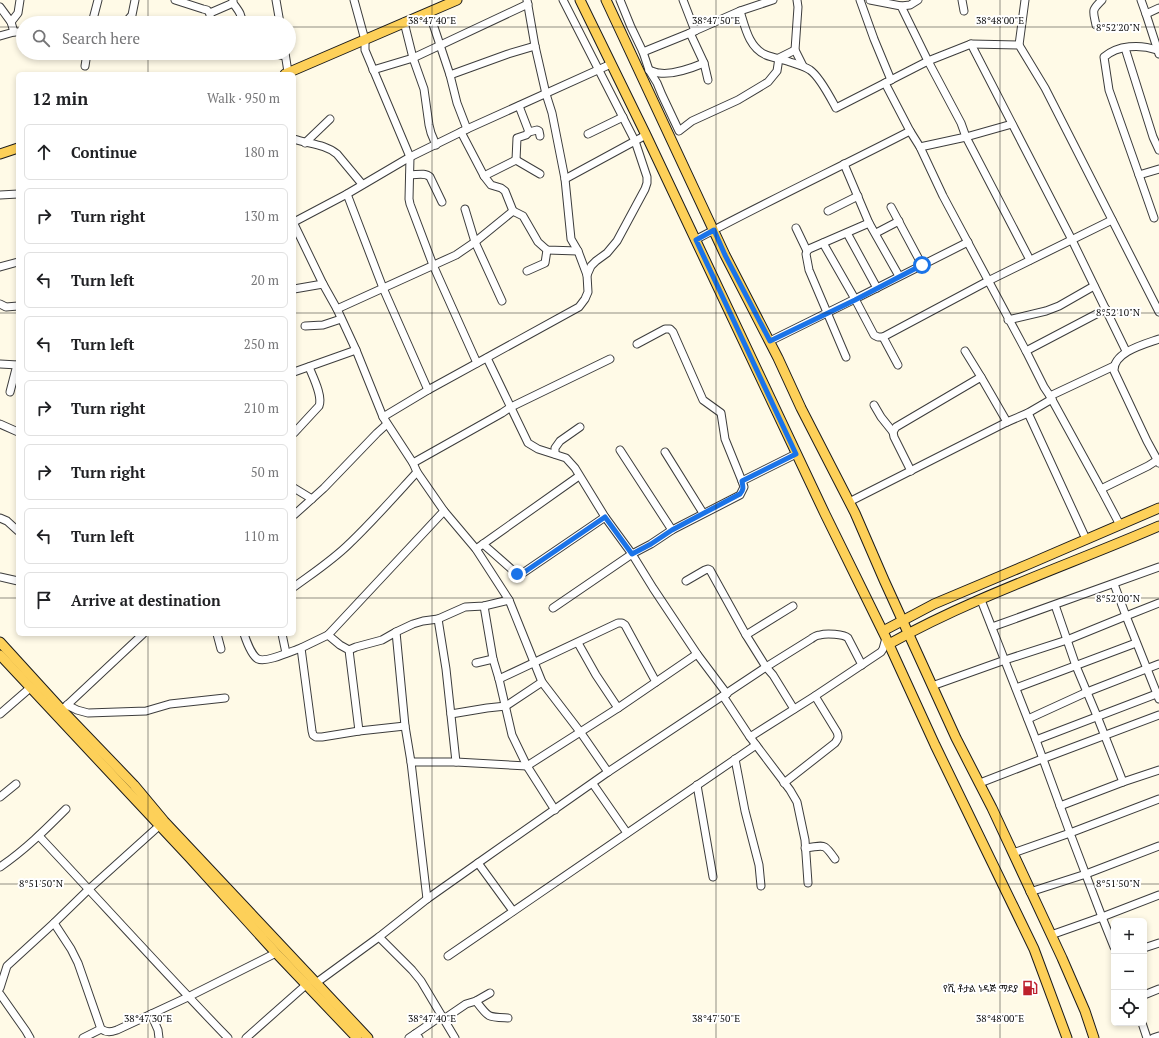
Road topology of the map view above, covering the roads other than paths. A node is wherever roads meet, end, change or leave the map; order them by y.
1 (20, 0) edge
2 (98, 0) edge
3 (135, 0) edge
4 (176, 0) edge
5 (276, 0) edge
6 (354, 0) edge
7 (457, 0) edge
8 (564, 0) edge
9 (580, 0) edge
10 (606, 0) edge
11 (620, 0) edge
12 (683, 0) edge
13 (773, 0) edge
14 (797, 0) edge
15 (860, 0) edge
16 (870, 0) edge
17 (918, 0) edge
18 (962, 0) edge
19 (1026, 0) edge
20 (1102, 0) edge
21 (1141, 0) edge
22 (233, 2) edge
23 (528, 2) edge
24 (901, 6) junction
25 (1159, 8) edge
26 (1, 11) edge
27 (740, 11) junction
28 (964, 11) dead end
29 (429, 12) junction
30 (210, 13) joint
31 (1146, 14) junction
32 (94, 16) edge
33 (131, 16) edge
34 (242, 16) edge
35 (279, 16) edge
36 (11, 22) junction
37 (404, 22) junction
38 (1096, 25) dead end
39 (14, 32) joint
40 (692, 32) junction
41 (0, 36) edge
42 (365, 40) junction
43 (971, 44) junction
44 (1019, 45) junction
45 (440, 46) junction
46 (535, 46) junction
47 (1126, 48) junction
48 (795, 50) junction
49 (643, 52) junction
50 (1158, 52) edge
51 (413, 58) junction
52 (779, 58) junction
53 (86, 60) edge
54 (285, 60) edge
55 (928, 61) junction
56 (611, 64) junction
57 (704, 64) junction
58 (86, 66) dead end
59 (803, 66) junction
60 (374, 70) junction
61 (599, 70) junction
62 (649, 70) junction
63 (286, 72) edge
64 (288, 72) edge
65 (450, 75) junction
66 (708, 80) dead end
67 (888, 81) junction
68 (546, 94) junction
69 (520, 106) junction
70 (623, 117) junction
71 (330, 119) dead end
72 (1012, 124) junction
73 (464, 131) junction
74 (910, 131) junction
75 (529, 132) junction
76 (588, 134) dead end
77 (646, 135) junction
78 (540, 136) dead end
79 (966, 137) junction
80 (296, 140) edge
81 (635, 142) junction
82 (305, 143) junction
83 (436, 145) junction
84 (920, 147) junction
85 (16, 149) edge
86 (1159, 150) edge
87 (0, 154) edge
88 (410, 156) junction
89 (516, 160) junction
90 (844, 164) junction
91 (1159, 169) edge
92 (540, 174) dead end
93 (410, 175) junction
94 (1139, 175) junction
95 (484, 176) junction
96 (565, 179) junction
97 (362, 184) junction
98 (16, 194) edge
99 (347, 194) junction
100 (0, 196) edge
101 (858, 196) junction
102 (442, 202) dead end
103 (891, 207) dead end
104 (466, 209) dead end
105 (513, 211) junction
106 (828, 211) dead end
107 (1154, 218) dead end
108 (1112, 220) junction
109 (899, 221) junction
110 (296, 222) edge
111 (869, 223) junction
112 (296, 227) edge
113 (796, 228) dead end
114 (714, 230) junction
115 (847, 233) junction
116 (876, 233) junction
117 (572, 239) junction
118 (696, 240) junction
119 (1072, 240) junction
120 (475, 242) junction
121 (968, 242) junction
122 (823, 243) junction
123 (547, 250) junction
124 (564, 250) junction
125 (578, 251) junction
126 (807, 251) junction
127 (1030, 260) junction
128 (16, 263) edge
129 (433, 265) junction
130 (922, 265) junction
131 (0, 267) edge
132 (527, 271) dead end
133 (587, 275) junction
134 (899, 276) junction
135 (988, 281) junction
136 (323, 284) junction
137 (1094, 286) junction
138 (383, 288) junction
139 (877, 288) junction
140 (296, 289) edge
141 (855, 300) junction
142 (502, 301) dead end
143 (0, 304) edge
144 (16, 306) edge
145 (337, 309) junction
146 (1106, 309) junction
147 (828, 312) junction
148 (1159, 312) edge
149 (341, 319) junction
150 (1008, 320) junction
151 (305, 326) dead end
152 (882, 337) junction
153 (1159, 339) edge
154 (770, 341) junction
155 (637, 344) dead end
156 (356, 350) junction
157 (965, 351) dead end
158 (1026, 351) junction
159 (1126, 352) junction
160 (846, 357) dead end
161 (488, 358) junction
162 (610, 359) dead end
163 (477, 363) junction
164 (0, 364) edge
165 (898, 364) dead end
166 (16, 365) edge
167 (1114, 366) junction
168 (309, 367) junction
169 (16, 369) edge
170 (296, 371) edge
171 (981, 377) junction
172 (428, 390) junction
173 (10, 392) dead end
174 (1051, 398) junction
175 (874, 405) dead end
176 (511, 407) junction
177 (1028, 413) junction
178 (383, 416) junction
179 (1007, 422) junction
180 (0, 424) edge
181 (387, 424) junction
182 (580, 427) dead end
183 (16, 431) edge
184 (296, 431) edge
185 (893, 432) junction
186 (620, 450) dead end
187 (665, 452) dead end
188 (555, 454) junction
189 (796, 454) junction
190 (1158, 460) edge
191 (413, 463) junction
192 (911, 471) junction
193 (417, 472) junction
194 (579, 476) junction
195 (742, 481) junction
196 (296, 489) edge
197 (1100, 489) junction
198 (312, 499) junction
199 (849, 502) junction
200 (1159, 508) edge
201 (444, 511) junction
202 (296, 513) edge
203 (703, 513) junction
204 (605, 517) junction
205 (0, 518) edge
206 (1120, 525) junction
207 (1159, 526) edge
208 (16, 529) edge
209 (672, 530) junction
210 (1086, 539) junction
211 (483, 544) junction
212 (476, 549) junction
213 (632, 554) junction
214 (1159, 567) edge
215 (0, 577) edge
216 (16, 581) edge
217 (686, 581) dead end
218 (1114, 584) junction
219 (296, 585) edge
220 (509, 600) junction
221 (982, 600) junction
222 (1159, 603) edge
223 (1055, 605) junction
224 (484, 606) junction
225 (793, 606) dead end
226 (553, 608) dead end
227 (1126, 616) junction
228 (438, 619) junction
229 (903, 621) junction
230 (992, 627) junction
231 (396, 632) junction
232 (908, 633) junction
233 (328, 634) junction
234 (746, 635) junction
235 (141, 636) edge
236 (218, 636) edge
237 (245, 636) edge
238 (282, 636) edge
239 (886, 638) junction
240 (1067, 640) junction
241 (0, 642) edge
242 (578, 643) junction
243 (1136, 643) junction
244 (301, 648) junction
245 (221, 649) dead end
246 (349, 650) junction
247 (286, 653) junction
248 (697, 654) junction
249 (0, 655) edge
250 (493, 659) junction
251 (1005, 660) junction
252 (534, 663) junction
253 (476, 664) dead end
254 (1159, 664) edge
255 (862, 665) junction
256 (1076, 666) junction
257 (766, 667) junction
258 (1146, 669) junction
259 (499, 679) junction
260 (542, 682) junction
261 (656, 682) junction
262 (932, 686) junction
263 (30, 688) junction
264 (1016, 688) junction
265 (1087, 692) junction
266 (725, 695) junction
267 (1158, 695) edge
268 (815, 696) junction
269 (226, 698) dead end
270 (506, 706) junction
271 (618, 708) junction
272 (794, 709) junction
273 (62, 710) junction
274 (0, 714) edge
275 (451, 714) junction
276 (1159, 715) edge
277 (1098, 716) junction
278 (1028, 719) junction
279 (405, 726) junction
280 (359, 731) junction
281 (581, 732) junction
282 (1104, 735) junction
283 (750, 737) junction
284 (1036, 740) junction
285 (756, 745) junction
286 (1042, 758) junction
287 (735, 760) junction
288 (411, 762) junction
289 (456, 762) junction
290 (527, 766) junction
291 (1159, 770) edge
292 (608, 772) junction
293 (1123, 782) junction
294 (784, 783) junction
295 (980, 783) junction
296 (16, 784) dead end
297 (594, 784) junction
298 (697, 786) junction
299 (0, 797) edge
300 (1159, 799) edge
301 (1060, 806) junction
302 (66, 809) dead end
303 (555, 810) junction
304 (159, 826) junction
305 (1070, 832) junction
306 (627, 833) junction
307 (39, 836) junction
308 (1159, 846) edge
309 (805, 848) junction
310 (1012, 853) junction
311 (835, 859) dead end
312 (478, 863) junction
313 (0, 867) edge
314 (1086, 874) junction
315 (714, 877) dead end
316 (808, 883) dead end
317 (761, 886) dead end
318 (89, 889) junction
319 (1030, 892) junction
320 (1159, 895) edge
321 (427, 899) junction
322 (513, 911) junction
323 (1102, 917) junction
324 (54, 923) junction
325 (1051, 935) junction
326 (379, 937) junction
327 (1111, 940) edge
328 (1159, 943) edge
329 (1147, 947) edge
330 (276, 953) junction
331 (448, 956) dead end
332 (3, 967) edge
333 (312, 984) junction
334 (0, 988) edge
335 (1159, 989) edge
336 (490, 993) dead end
337 (0, 994) edge
338 (1147, 994) edge
339 (188, 997) junction
340 (476, 1001) junction
341 (151, 1014) junction
342 (443, 1017) junction
343 (508, 1018) dead end
344 (1143, 1026) edge
345 (101, 1029) junction
346 (417, 1036) edge
347 (1159, 1036) edge
348 (225, 1037) edge
349 (30, 1038) edge
350 (83, 1038) edge
351 (159, 1038) edge
352 (246, 1038) edge
353 (357, 1038) edge
354 (368, 1038) edge
355 (408, 1038) edge
356 (455, 1038) edge
357 (1067, 1038) edge
358 (1094, 1038) edge
359 (1147, 1038) edge
360 (1153, 1038) edge

1 - 36 street
2 - 32 street
3 - 33 street
4 - 30 street
5 - 35 street
6 - 42 street
7 - 29 main road
8 - 61 street
9 - 56 main road
10 - 114 main road
11 - 49 street
12 - 40 street
13 - 27 street
14 - 48 street
15 - 67 street
16 - 24 street
17 - 24 street
18 - 28 street
19 - 44 street
20 - 38 street
21 - 31 street
22 - 30 street
22 - 34 street
23 - 45 street
23 - 46 street
24 - 55 street
25 - 31 street
26 - 36 street
27 - 40 street
27 - 52 street
29 - 37 main road
29 - 45 street
31 - 50 street
36 - 39 street
37 - 42 main road
37 - 51 street
39 - 41 street
40 - 49 street
40 - 57 street
42 - 60 street
42 - 64 main road
43 - 44 street
43 - 55 street
43 - 72 street
44 - 108 street
45 - 51 street
45 - 65 street
46 - 65 street
46 - 68 street
47 - 50 street
47 - 86 street
47 - 94 street
48 - 52 street
48 - 59 street
49 - 62 street
51 - 60 street
51 - 83 street
52 - 59 street
52 - 62 street
53 - 58 street
54 - 63 street
55 - 67 street
55 - 79 street
56 - 61 street
56 - 77 main road
57 - 62 street
57 - 66 street
59 - 67 street
60 - 88 street
61 - 68 street
61 - 70 street
65 - 73 street
67 - 74 street
68 - 69 street
68 - 96 street
69 - 73 street
69 - 75 street
70 - 76 street
70 - 81 street
71 - 82 street
72 - 79 street
72 - 119 street
73 - 83 street
73 - 95 street
74 - 84 street
74 - 90 street
75 - 78 street
75 - 89 street
77 - 81 street
77 - 118 main road
79 - 84 street
79 - 127 street
80 - 82 street
81 - 96 street
81 - 133 street
82 - 97 street
83 - 88 street
84 - 121 street
85 - 87 main road
88 - 93 street
88 - 97 street
89 - 92 street
89 - 95 street
90 - 101 street
90 - 114 street
91 - 94 street
93 - 102 street
93 - 129 street
94 - 107 street
95 - 105 street
96 - 117 street
97 - 99 street
98 - 100 street
99 - 110 street
99 - 138 street
101 - 106 street
101 - 111 street
103 - 109 street
104 - 120 street
105 - 120 street
105 - 123 street
108 - 119 street
108 - 148 street
109 - 116 street
109 - 130 street
111 - 115 street
111 - 116 street
112 - 136 street
113 - 126 street
114 - 118 street
114 - 154 main road
115 - 122 street
115 - 139 street
116 - 134 street
117 - 124 street
117 - 125 street
118 - 189 main road
119 - 127 street
119 - 137 street
120 - 129 street
120 - 142 street
121 - 130 street
121 - 135 street
122 - 126 street
122 - 141 street
123 - 124 street
123 - 132 street
124 - 125 street
125 - 133 street
126 - 147 street
127 - 135 street
128 - 131 street
129 - 138 street
129 - 163 street
130 - 134 street
133 - 161 street
134 - 139 street
135 - 150 street
135 - 152 street
136 - 140 street
136 - 145 street
137 - 146 street
137 - 150 street
138 - 145 street
138 - 172 street
139 - 141 street
141 - 147 street
141 - 152 street
143 - 144 street
145 - 149 street
146 - 158 street
146 - 159 street
147 - 154 street
147 - 160 street
149 - 151 street
149 - 156 street
150 - 158 street
152 - 165 street
153 - 159 street
154 - 199 main road
155 - 195 street
156 - 168 street
156 - 178 street
157 - 171 street
158 - 174 street
159 - 167 street
161 - 163 street
161 - 176 street
162 - 176 street
163 - 172 street
164 - 166 street
167 - 174 street
167 - 190 street
168 - 170 street
168 - 184 street
169 - 173 street
171 - 179 street
171 - 185 street
172 - 178 street
174 - 177 street
174 - 197 street
175 - 185 street
176 - 188 street
176 - 191 street
177 - 179 street
177 - 210 street
178 - 181 street
179 - 192 street
180 - 183 street
181 - 191 street
181 - 198 street
182 - 188 street
185 - 192 street
186 - 209 street
187 - 203 street
188 - 194 street
189 - 195 street
189 - 239 main road
190 - 197 street
191 - 193 street
192 - 199 street
193 - 201 street
193 - 219 street
194 - 204 street
194 - 211 street
195 - 203 street
196 - 198 street
197 - 206 street
198 - 202 street
199 - 229 main road
200 - 206 main road
201 - 212 street
201 - 233 street
203 - 209 street
204 - 211 street
204 - 213 street
205 - 208 street
206 - 210 main road
207 - 221 main road
209 - 213 street
210 - 229 main road
211 - 212 street
212 - 220 street
213 - 226 street
213 - 248 street
214 - 218 street
215 - 216 street
217 - 234 street
218 - 223 street
218 - 227 street
220 - 224 street
220 - 252 street
221 - 230 street
221 - 232 main road
222 - 227 street
223 - 230 street
223 - 240 street
224 - 228 street
224 - 250 street
225 - 234 street
227 - 240 street
227 - 243 street
228 - 231 street
228 - 275 street
229 - 232 main road
229 - 239 main road
230 - 251 street
231 - 246 street
231 - 279 street
232 - 239 main road
232 - 262 main road
233 - 244 street
233 - 246 street
234 - 257 street
235 - 273 street
236 - 245 street
237 - 247 street
238 - 247 street
239 - 255 street
239 - 357 main road
240 - 251 street
240 - 256 street
241 - 273 main road
242 - 252 street
242 - 261 street
242 - 271 street
243 - 256 street
243 - 258 street
244 - 247 street
244 - 280 street
246 - 280 street
248 - 261 street
248 - 266 street
249 - 263 main road
250 - 253 street
250 - 259 street
251 - 262 street
251 - 264 street
252 - 259 street
252 - 260 street
254 - 258 street
255 - 257 street
255 - 268 street
256 - 264 street
256 - 265 street
257 - 266 street
257 - 272 street
258 - 265 street
258 - 267 street
259 - 270 street
260 - 270 street
260 - 281 street
261 - 271 street
262 - 295 main road
263 - 273 main road
263 - 274 street
264 - 278 street
265 - 277 street
265 - 278 street
266 - 283 street
266 - 292 street
267 - 277 street
268 - 272 street
268 - 294 street
269 - 273 street
270 - 275 street
270 - 290 street
271 - 281 street
272 - 283 street
273 - 304 main road
273 - 333 main road
275 - 289 street
276 - 282 street
277 - 282 street
277 - 284 street
278 - 284 street
279 - 280 street
279 - 288 street
281 - 290 street
281 - 292 street
282 - 286 street
282 - 293 street
283 - 285 street
284 - 286 street
285 - 287 street
285 - 294 street
286 - 295 street
286 - 301 street
287 - 298 street
287 - 317 street
288 - 289 street
288 - 321 street
289 - 290 street
290 - 303 street
291 - 293 street
292 - 297 street
293 - 301 street
294 - 309 street
295 - 310 main road
296 - 299 street
297 - 303 street
297 - 306 street
298 - 306 street
298 - 315 street
300 - 305 street
301 - 305 street
302 - 307 street
303 - 312 street
304 - 318 street
304 - 330 main road
305 - 310 street
305 - 314 street
306 - 322 street
307 - 313 street
307 - 318 street
308 - 314 street
309 - 311 street
309 - 316 street
310 - 319 main road
312 - 321 street
312 - 322 street
314 - 319 street
314 - 323 street
318 - 324 street
318 - 339 street
319 - 325 main road
320 - 323 street
321 - 326 street
322 - 331 street
323 - 325 street
323 - 327 street
324 - 332 street
324 - 345 street
325 - 358 main road
326 - 333 street
326 - 342 street
328 - 329 street
330 - 333 main road
330 - 339 street
332 - 334 street
333 - 352 street
333 - 353 main road
333 - 354 main road
335 - 338 street
336 - 340 street
337 - 349 street
339 - 341 street
339 - 348 street
340 - 342 street
340 - 343 street
341 - 345 street
341 - 351 street
342 - 346 street
342 - 356 street
344 - 359 street
345 - 350 street
346 - 355 street
347 - 360 street

